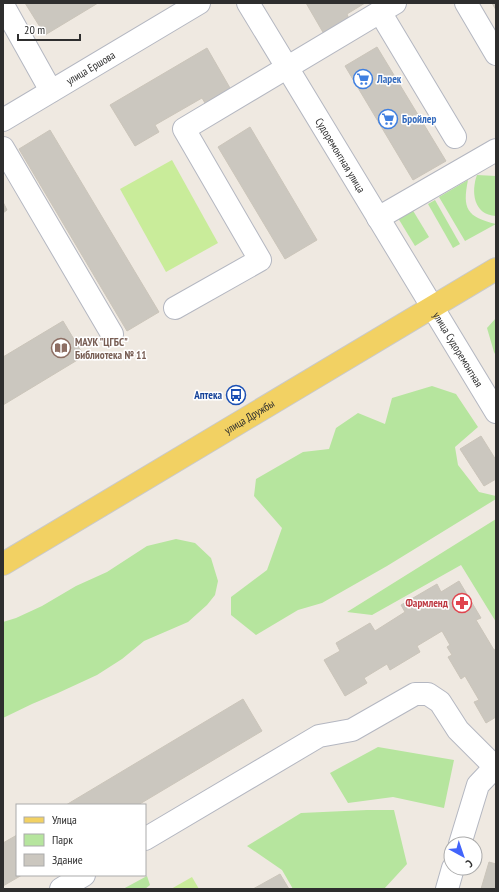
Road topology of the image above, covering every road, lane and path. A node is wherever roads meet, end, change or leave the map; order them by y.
1 (199, 3) edge
2 (248, 3) edge
3 (466, 3) edge
4 (3, 5) edge
5 (388, 7) edge
6 (496, 54) edge
7 (288, 68) junction
8 (51, 92) junction
9 (3, 120) edge
10 (455, 138) dead end
11 (3, 148) edge
12 (496, 150) edge
13 (378, 218) junction
14 (496, 268) edge
15 (175, 308) dead end
16 (432, 308) junction
17 (112, 334) dead end
18 (496, 412) edge
19 (3, 564) edge
20 (495, 767) edge
21 (462, 836) edge
22 (146, 838) edge
23 (82, 876) edge
24 (451, 876) edge
25 (61, 889) edge
26 (447, 889) edge

1 - 8 street, улица Ершова
2 - 7 street, Судоремонтная улица
3 - 6 street
4 - 8 street
5 - 7 street
5 - 10 street
7 - 13 street, Судоремонтная улица
7 - 15 street
8 - 9 street, улица Ершова
11 - 17 street
12 - 13 street
13 - 16 street, Судоремонтная улица
14 - 16 main road, улица Дружбы
16 - 18 street, улица Судоремонтная
16 - 19 main road, улица Дружбы
20 - 21 street
20 - 22 street
23 - 25 street
24 - 26 street

